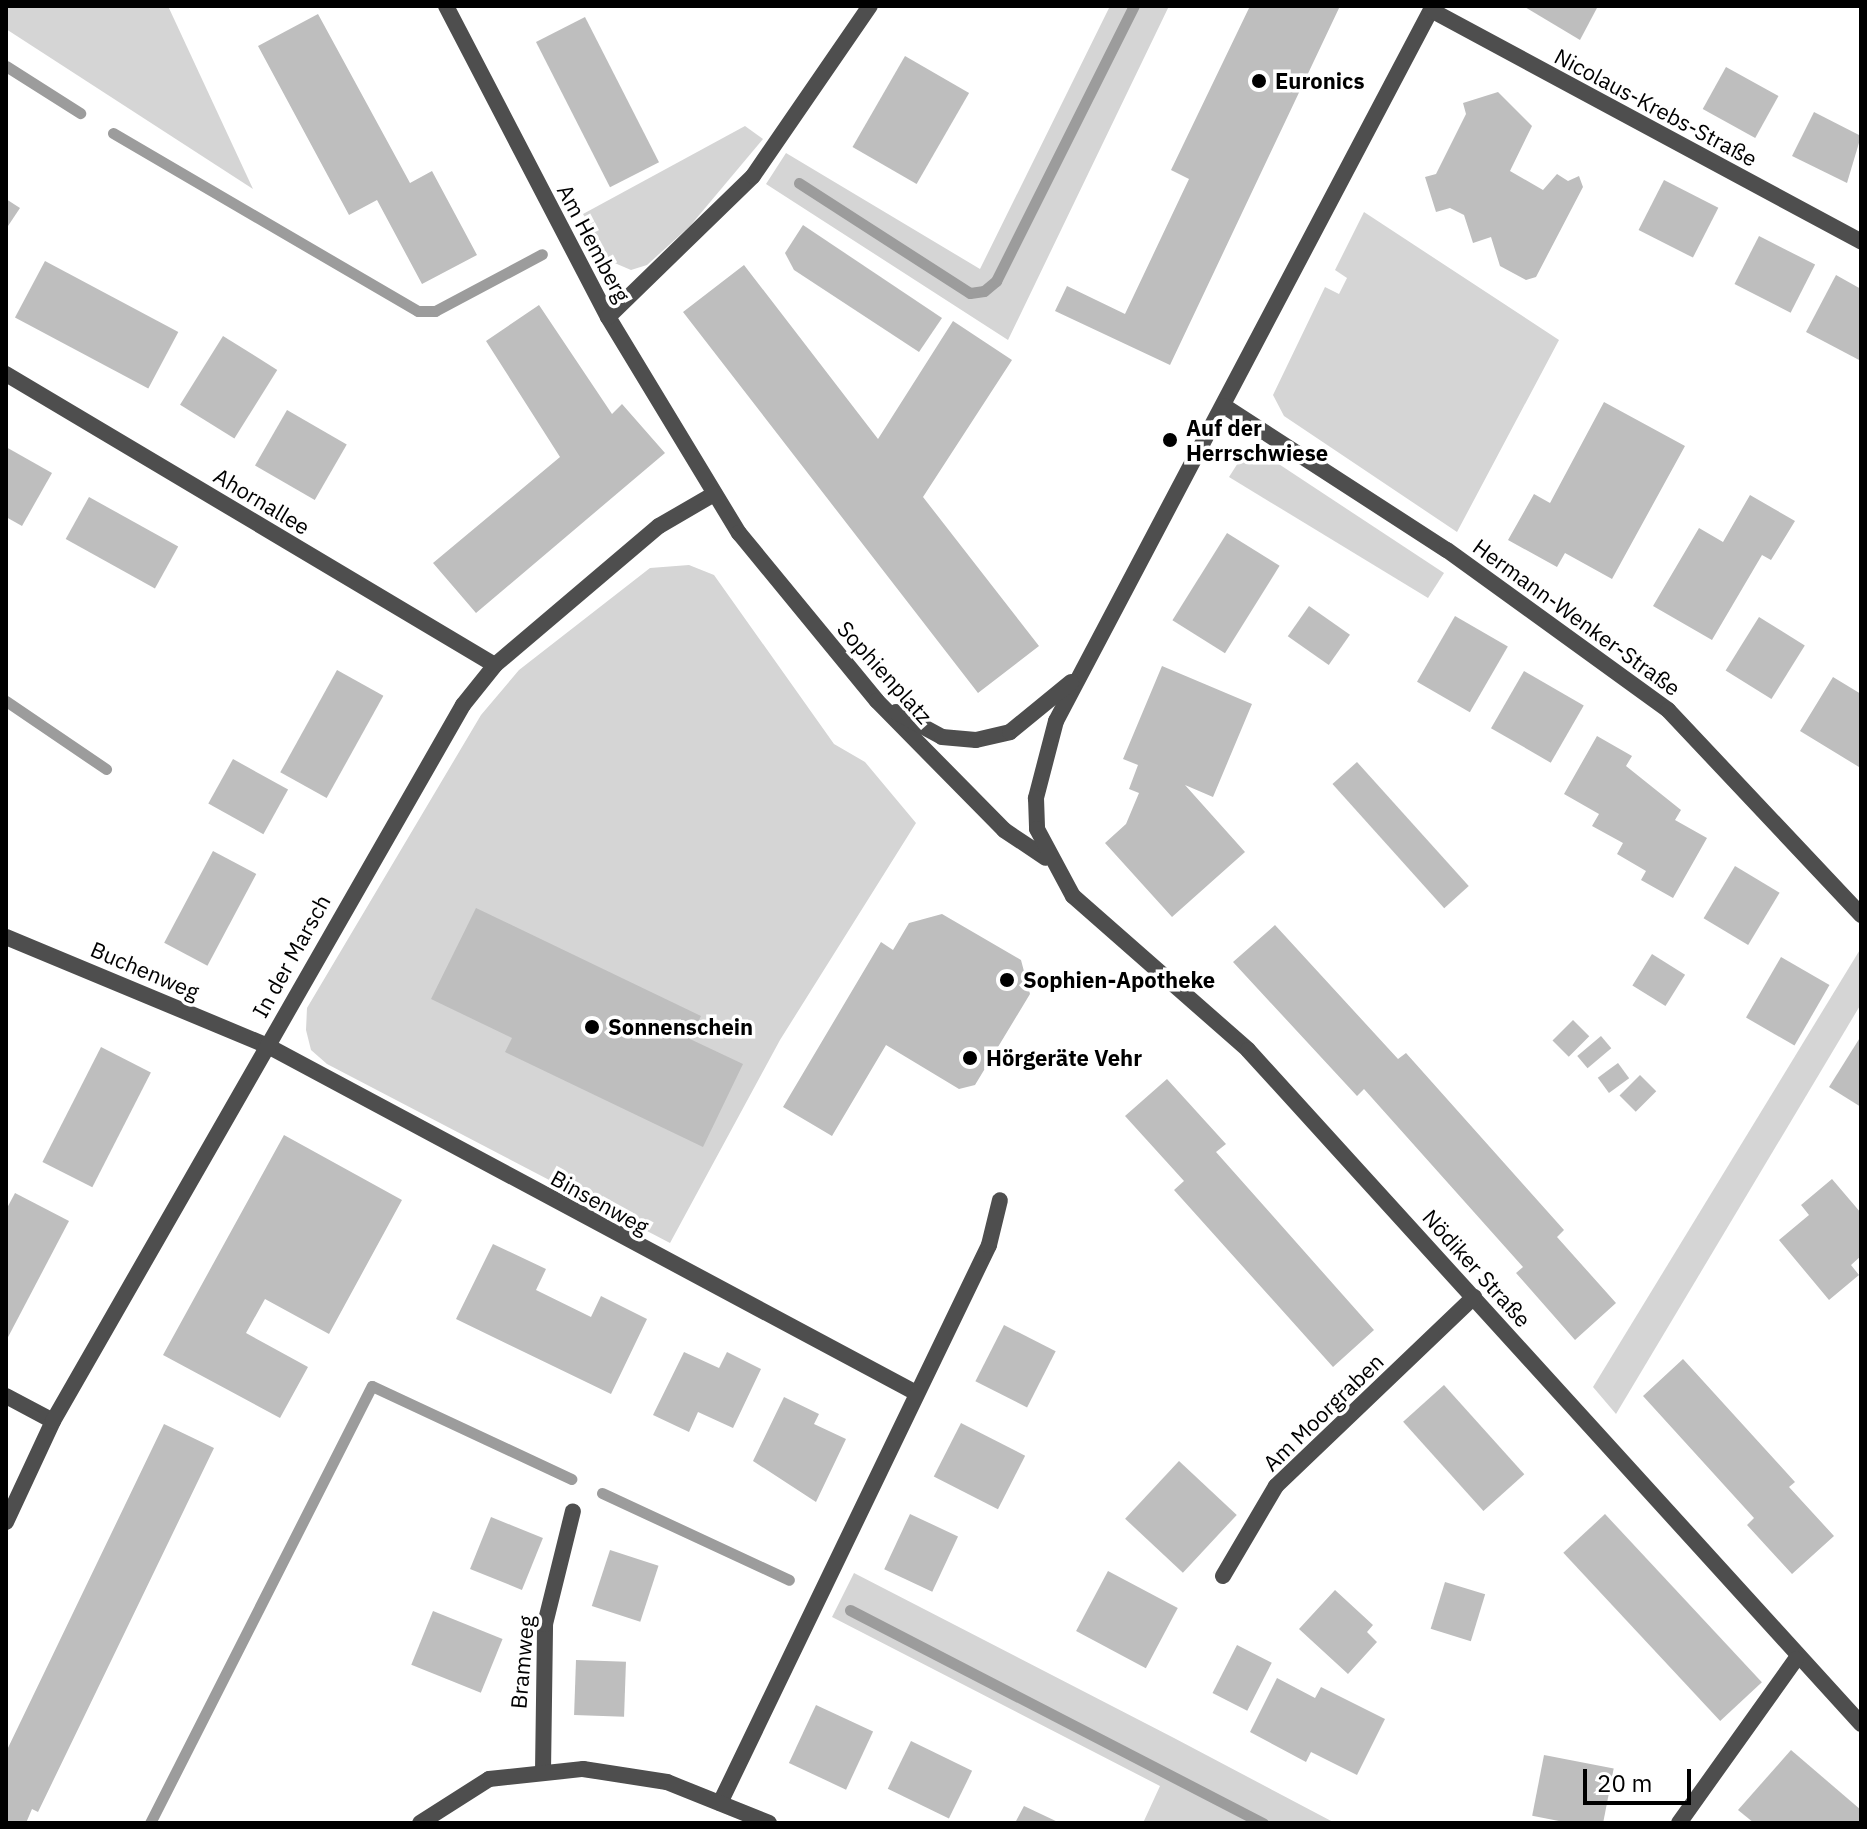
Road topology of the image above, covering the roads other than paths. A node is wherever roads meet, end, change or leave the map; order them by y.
1 (446, 6) edge
2 (870, 6) edge
3 (1432, 8) edge
4 (1861, 242) edge
5 (608, 317) junction
6 (6, 374) edge
7 (1224, 406) junction
8 (714, 494) junction
9 (495, 665) junction
10 (1080, 673) junction
11 (877, 701) junction
12 (1046, 858) junction
13 (1861, 915) edge
14 (6, 937) edge
15 (266, 1045) junction
16 (1000, 1200) dead end
17 (1474, 1297) junction
18 (916, 1393) junction
19 (6, 1396) edge
20 (53, 1421) junction
21 (573, 1511) dead end
22 (6, 1522) edge
23 (1223, 1576) dead end
24 (1796, 1659) junction
25 (1861, 1724) edge
26 (543, 1772) junction
27 (720, 1803) junction
28 (420, 1823) edge
29 (769, 1823) edge
30 (1679, 1823) edge

1 - 5 street, Am Hemberg
2 - 5 street
3 - 4 street, Nicolaus-Krebs-Straße
3 - 7 street
5 - 8 street, Am Hemberg
6 - 9 street, Ahornallee
7 - 10 street
7 - 13 street, Hermann-Wenker-Straße
8 - 9 street, In der Marsch
8 - 11 street, Sophienplatz
9 - 15 street, In der Marsch
10 - 11 street
10 - 12 street
11 - 12 street, Sophienplatz
12 - 17 street, Nödiker Straße
14 - 15 street, Buchenweg
15 - 18 street, Binsenweg
15 - 20 street, In der Marsch
16 - 18 street
17 - 23 street, Am Moorgraben
17 - 24 street, Nödiker Straße
18 - 27 street
19 - 20 street
20 - 22 street, In der Marsch
21 - 26 street, Bramweg
24 - 25 street, Nödiker Straße
24 - 30 street
26 - 27 street
26 - 28 street
27 - 29 street

